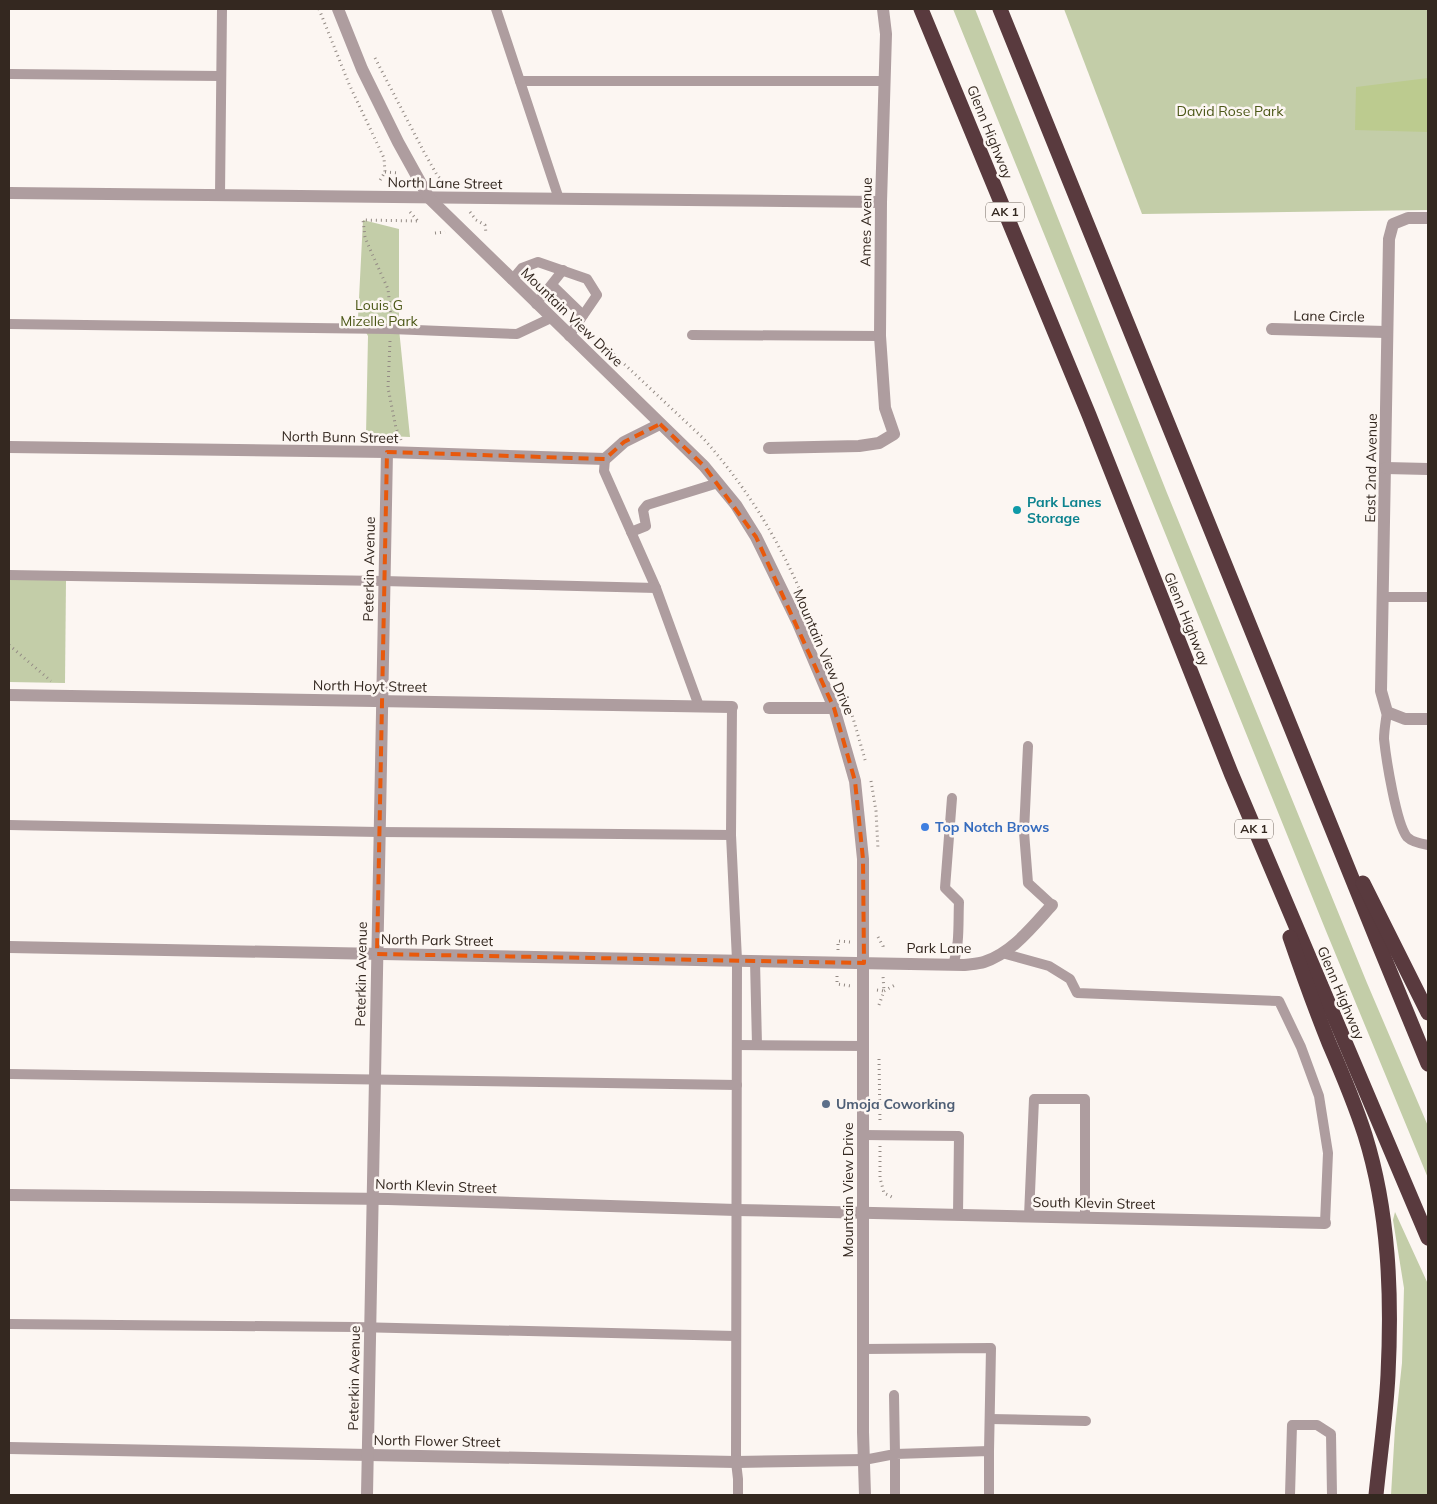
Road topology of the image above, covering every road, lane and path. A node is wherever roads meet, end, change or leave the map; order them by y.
1 (222, 9) edge
2 (319, 9) edge
3 (338, 9) edge
4 (496, 9) edge
5 (883, 9) edge
6 (921, 9) edge
7 (1000, 9) edge
8 (373, 54) dead end
9 (9, 74) edge
10 (221, 76) junction
11 (520, 81) junction
12 (885, 81) junction
13 (379, 183) dead end
14 (447, 185) dead end
15 (9, 193) edge
16 (220, 195) junction
17 (429, 198) junction
18 (559, 199) junction
19 (881, 202) junction
20 (468, 210) dead end
21 (1428, 218) edge
22 (418, 221) dead end
23 (485, 225) dead end
24 (563, 270) junction
25 (512, 280) junction
26 (552, 285) junction
27 (536, 304) junction
28 (583, 315) junction
29 (551, 318) junction
30 (9, 324) edge
31 (391, 329) junction
32 (1272, 329) dead end
33 (1386, 332) junction
34 (692, 334) dead end
35 (569, 336) junction
36 (880, 336) junction
37 (660, 424) junction
38 (9, 447) edge
39 (769, 448) dead end
40 (387, 452) junction
41 (403, 453) junction
42 (605, 458) junction
43 (1386, 468) junction
44 (1428, 469) edge
45 (718, 483) junction
46 (631, 532) junction
47 (9, 575) edge
48 (384, 581) junction
49 (656, 588) junction
50 (1384, 597) junction
51 (1428, 597) edge
52 (9, 644) edge
53 (9, 695) edge
54 (61, 696) junction
55 (381, 701) junction
56 (699, 706) junction
57 (732, 707) joint
58 (769, 708) dead end
59 (834, 708) junction
60 (1387, 712) junction
61 (1428, 720) edge
62 (1028, 746) dead end
63 (1231, 773) junction
64 (952, 798) dead end
65 (1322, 805) junction
66 (9, 825) edge
67 (379, 832) junction
68 (731, 835) junction
69 (1428, 845) edge
70 (1052, 905) joint
71 (9, 947) edge
72 (1002, 953) junction
73 (377, 954) junction
74 (737, 960) junction
75 (755, 961) junction
76 (864, 963) junction
77 (953, 965) junction
78 (895, 985) dead end
79 (1428, 1013) edge
80 (879, 1014) dead end
81 (737, 1045) junction
82 (757, 1045) junction
83 (864, 1046) junction
84 (879, 1051) dead end
85 (1428, 1064) edge
86 (9, 1074) edge
87 (374, 1079) junction
88 (737, 1084) junction
89 (863, 1135) junction
90 (880, 1135) junction
91 (9, 1195) edge
92 (372, 1199) junction
93 (902, 1199) dead end
94 (736, 1210) junction
95 (862, 1212) junction
96 (958, 1214) junction
97 (1029, 1216) junction
98 (1085, 1217) junction
99 (1326, 1223) joint
100 (1428, 1238) edge
101 (9, 1324) edge
102 (370, 1328) junction
103 (735, 1336) junction
104 (863, 1349) junction
105 (894, 1395) dead end
106 (990, 1419) junction
107 (1086, 1421) dead end
108 (9, 1448) edge
109 (989, 1451) junction
110 (895, 1454) junction
111 (368, 1455) junction
112 (864, 1460) junction
113 (736, 1462) junction
114 (367, 1495) edge
115 (738, 1495) edge
116 (865, 1495) edge
117 (895, 1495) edge
118 (989, 1495) edge
119 (1290, 1495) edge
120 (1332, 1495) edge
121 (1376, 1495) edge

1 - 10 lane
2 - 13 path
3 - 17 street, Mountain View Drive
4 - 11 lane
5 - 12 street, Ames Avenue
6 - 63 highway, Glenn Highway / AK 1
7 - 65 highway
8 - 14 path
9 - 10 lane
10 - 16 lane
11 - 12 lane
11 - 18 lane
12 - 19 street, Ames Avenue
15 - 16 street, North Lane Street
16 - 17 street, North Lane Street
17 - 18 street, North Lane Street
17 - 25 street, Mountain View Drive
18 - 19 street, North Lane Street
19 - 36 street, Ames Avenue
20 - 23 path
21 - 33 street, East 2nd Avenue
22 - 31 path
24 - 25 lane
24 - 26 lane
24 - 28 lane
25 - 27 street, Mountain View Drive
26 - 27 lane
26 - 28 lane
27 - 29 street, Mountain View Drive
28 - 35 lane
29 - 31 lane
29 - 35 street, Mountain View Drive
30 - 31 lane
31 - 41 path
32 - 33 street, Lane Circle
33 - 43 street, East 2nd Avenue
34 - 36 lane
35 - 37 street, Mountain View Drive
36 - 39 street, Ames Avenue
37 - 42 street
37 - 45 street, Mountain View Drive
38 - 40 street, North Bunn Street
40 - 41 street, North Bunn Street
40 - 48 street, Peterkin Avenue
41 - 42 street, North Bunn Street
42 - 46 lane
43 - 44 street
43 - 50 street, East 2nd Avenue
45 - 46 lane
45 - 59 street, Mountain View Drive
46 - 49 lane
47 - 48 lane
48 - 49 lane
48 - 55 street, Peterkin Avenue
49 - 56 lane
50 - 51 lane
50 - 60 street, East 2nd Avenue
52 - 54 path
53 - 54 street, North Hoyt Street
54 - 55 street, North Hoyt Street
55 - 56 street, North Hoyt Street
55 - 67 street, Peterkin Avenue
56 - 57 street, North Hoyt Street
57 - 68 lane
58 - 59 street
59 - 76 street, Mountain View Drive
60 - 61 street
60 - 69 lane
62 - 70 lane
63 - 100 highway, Glenn Highway / AK 1
63 - 121 highway
64 - 77 lane
65 - 79 highway
65 - 85 highway
66 - 67 lane
67 - 68 lane
67 - 73 street, Peterkin Avenue
68 - 74 lane
70 - 72 street, Park Lane
71 - 73 street, North Park Street
72 - 77 street, Park Lane
72 - 99 lane
73 - 74 street, North Park Street
73 - 87 street, Peterkin Avenue
74 - 75 street, North Park Street
74 - 81 lane
75 - 76 street, North Park Street
75 - 82 lane
76 - 77 street, Park Lane
76 - 83 street, Mountain View Drive
78 - 80 path
81 - 82 lane
81 - 88 lane
82 - 83 lane
83 - 89 street, Mountain View Drive
84 - 90 path
86 - 87 lane
87 - 88 lane
87 - 92 street, Peterkin Avenue
88 - 94 lane
89 - 90 lane
89 - 95 street, Mountain View Drive
90 - 93 path
90 - 96 lane
91 - 92 street, North Klevin Street
92 - 94 street, North Klevin Street
92 - 102 street, Peterkin Avenue
94 - 95 street, North Klevin Street
94 - 103 lane
95 - 96 street, South Klevin Street
95 - 104 street, Mountain View Drive
96 - 97 street, South Klevin Street
97 - 98 street, South Klevin Street
97 - 98 lane
98 - 99 street, South Klevin Street
101 - 102 lane
102 - 103 lane
102 - 111 street, Peterkin Avenue
103 - 113 lane
104 - 106 lane
104 - 112 street, Mountain View Drive
105 - 110 lane
106 - 107 lane
106 - 109 lane
108 - 111 street, North Flower Street
109 - 110 lane
109 - 118 lane
110 - 112 lane
110 - 117 lane
111 - 113 street, North Flower Street
111 - 114 street, Peterkin Avenue
112 - 113 street, North Flower Street
112 - 116 street, Mountain View Drive
113 - 115 lane
119 - 120 lane

